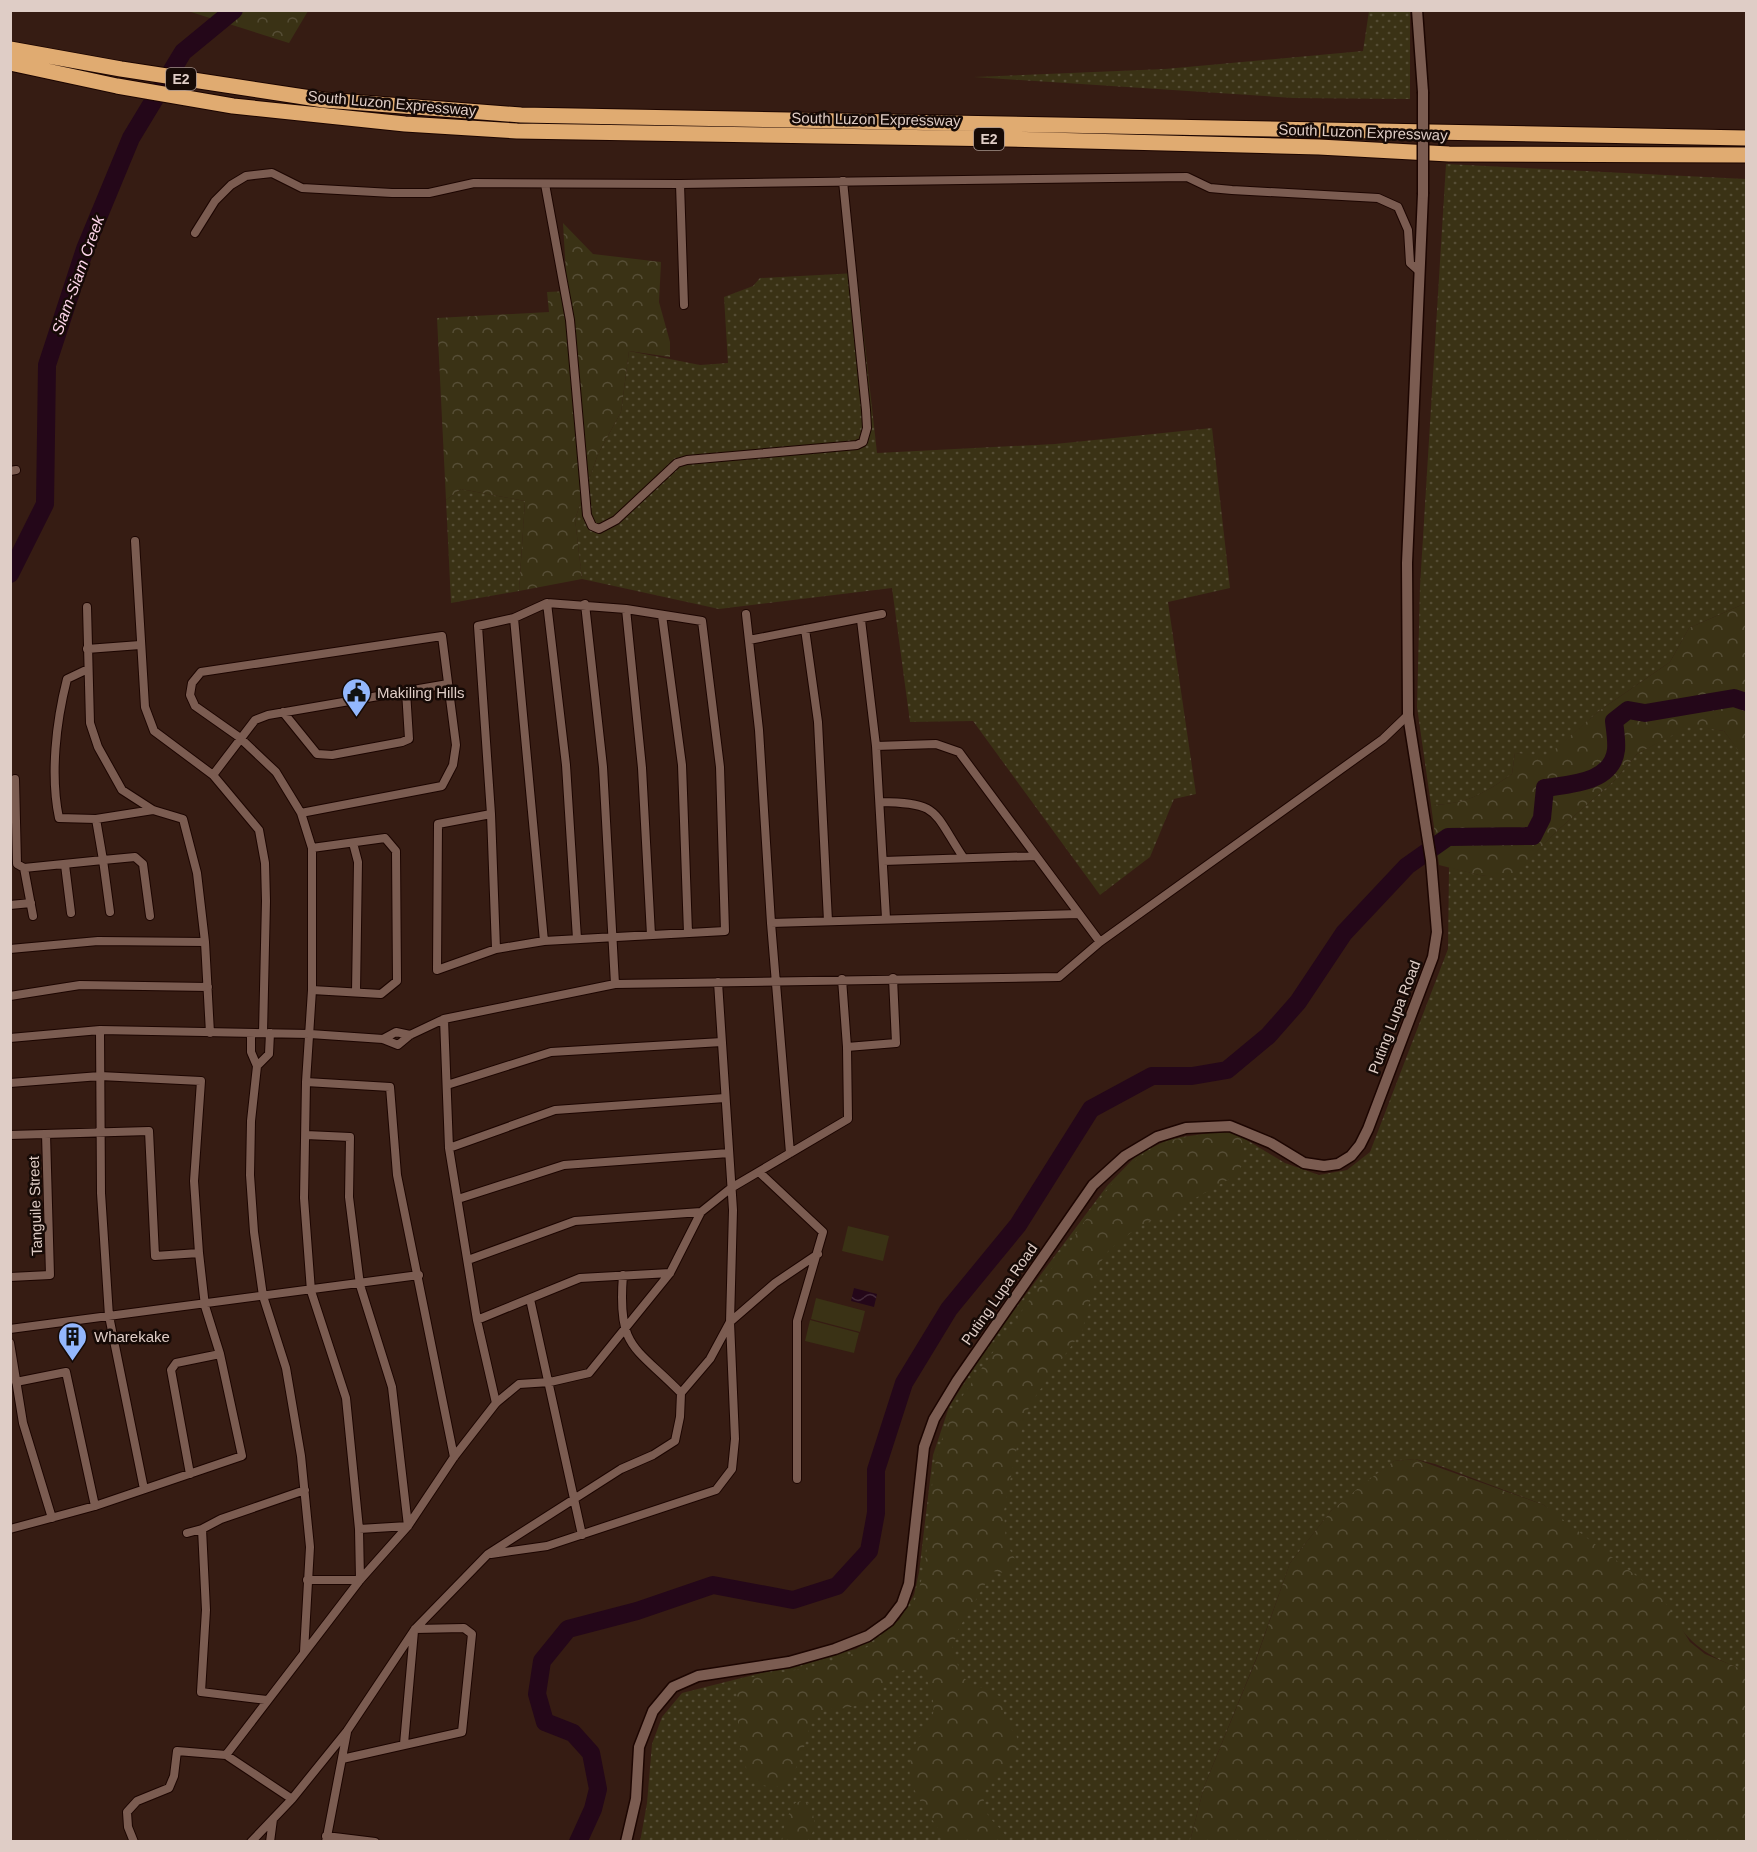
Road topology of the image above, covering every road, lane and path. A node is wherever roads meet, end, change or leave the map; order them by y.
1 (1417, 10) edge
2 (10, 49) edge
3 (10, 63) edge
4 (1746, 138) edge
5 (1746, 155) edge
6 (843, 181) junction
7 (545, 184) junction
8 (680, 184) junction
9 (195, 233) dead end
10 (1419, 271) junction
11 (684, 305) dead end
12 (135, 541) dead end
13 (547, 603) junction
14 (585, 604) junction
15 (87, 608) dead end
16 (626, 609) junction
17 (746, 614) dead end
18 (882, 614) dead end
19 (662, 615) junction
20 (514, 618) junction
21 (861, 620) junction
22 (805, 629) junction
23 (749, 640) junction
24 (140, 645) junction
25 (87, 649) junction
26 (88, 669) junction
27 (448, 684) junction
28 (406, 691) junction
29 (283, 712) junction
30 (1408, 716) junction
31 (239, 737) junction
32 (876, 746) junction
33 (213, 775) junction
34 (15, 779) dead end
35 (880, 802) junction
36 (153, 810) junction
37 (301, 813) junction
38 (491, 814) junction
39 (96, 819) junction
40 (13, 822) edge
41 (353, 843) junction
42 (312, 848) junction
43 (1036, 856) junction
44 (963, 857) junction
45 (103, 860) junction
46 (883, 861) junction
47 (65, 864) junction
48 (18, 865) edge
49 (31, 903) junction
50 (10, 905) edge
51 (110, 912) dead end
52 (71, 913) dead end
53 (1079, 914) junction
54 (33, 916) dead end
55 (150, 916) dead end
56 (886, 918) junction
57 (828, 921) junction
58 (771, 922) junction
59 (688, 933) junction
60 (651, 935) junction
61 (611, 937) junction
62 (577, 939) junction
63 (544, 941) junction
64 (205, 942) junction
65 (1100, 942) junction
66 (10, 949) edge
67 (496, 949) junction
68 (893, 978) junction
69 (842, 979) junction
70 (776, 980) junction
71 (718, 982) junction
72 (615, 984) junction
73 (208, 987) junction
74 (312, 990) junction
75 (356, 993) junction
76 (10, 996) edge
77 (444, 1018) junction
78 (100, 1030) junction
79 (210, 1033) junction
80 (251, 1033) junction
81 (266, 1033) junction
82 (310, 1034) junction
83 (10, 1038) edge
84 (722, 1042) junction
85 (847, 1047) junction
86 (257, 1066) junction
87 (100, 1076) junction
88 (306, 1082) junction
89 (10, 1083) edge
90 (447, 1085) junction
91 (725, 1098) junction
92 (101, 1131) junction
93 (46, 1134) junction
94 (10, 1135) edge
95 (306, 1135) junction
96 (449, 1148) junction
97 (729, 1153) junction
98 (790, 1153) junction
99 (759, 1172) junction
100 (731, 1188) junction
101 (458, 1199) junction
102 (701, 1212) junction
103 (199, 1253) junction
104 (818, 1254) junction
105 (468, 1260) junction
106 (670, 1273) junction
107 (419, 1275) junction
108 (623, 1275) junction
109 (10, 1277) edge
110 (360, 1284) junction
111 (311, 1290) junction
112 (263, 1296) junction
113 (530, 1299) junction
114 (205, 1306) junction
115 (109, 1316) junction
116 (477, 1320) junction
117 (730, 1322) junction
118 (10, 1329) edge
119 (624, 1331) junction
120 (10, 1343) edge
121 (220, 1354) junction
122 (16, 1382) junction
123 (550, 1382) junction
124 (681, 1393) junction
125 (496, 1403) junction
126 (454, 1457) junction
127 (190, 1474) junction
128 (797, 1479) dead end
129 (144, 1488) junction
130 (305, 1490) junction
131 (575, 1500) junction
132 (96, 1506) junction
133 (52, 1518) junction
134 (408, 1526) junction
135 (10, 1528) edge
136 (202, 1529) junction
137 (359, 1529) junction
138 (188, 1533) dead end
139 (582, 1534) junction
140 (488, 1554) junction
141 (307, 1580) junction
142 (360, 1580) junction
143 (415, 1629) junction
144 (304, 1653) junction
145 (267, 1701) junction
146 (347, 1731) junction
147 (404, 1744) junction
148 (226, 1755) junction
149 (342, 1759) junction
150 (292, 1799) junction
151 (273, 1819) junction
152 (326, 1839) edge
153 (134, 1842) edge
154 (251, 1842) edge
155 (270, 1842) edge
156 (375, 1842) edge
157 (626, 1842) edge

1 - 10 street, Puting Lupa Road, bridge
2 - 4 highway, South Luzon Expressway / E2
3 - 5 highway, South Luzon Expressway / E2
6 - 7 street
6 - 8 street
6 - 10 street
7 - 8 street
7 - 9 street
8 - 11 street
10 - 30 street, Puting Lupa Road
12 - 24 street
13 - 14 street
13 - 20 street
13 - 62 street
14 - 16 street
14 - 61 street
15 - 25 street
16 - 19 street
16 - 60 street
17 - 23 street
18 - 21 street
19 - 59 street
19 - 59 street
20 - 38 street
20 - 63 street
21 - 22 street
21 - 32 street
22 - 23 street
22 - 57 street
23 - 58 street
24 - 25 street
24 - 33 street
25 - 26 street
26 - 36 street
26 - 39 street
27 - 28 street
27 - 31 street
27 - 37 street
28 - 29 street
28 - 29 street
29 - 31 street
30 - 65 street
30 - 157 street, Puting Lupa Road
31 - 33 street
31 - 37 street
32 - 35 street
32 - 43 street
33 - 81 street
34 - 40 street
35 - 44 street
35 - 46 street
36 - 39 street
36 - 64 street
37 - 42 street
38 - 67 street
38 - 67 street
39 - 45 street
40 - 48 street
41 - 42 street
41 - 75 street
41 - 75 street
42 - 74 street
43 - 44 street
43 - 53 street
44 - 46 street
45 - 47 street
45 - 51 street
45 - 55 street
46 - 56 street
47 - 48 street
47 - 52 street
48 - 49 street
49 - 50 street
49 - 54 street
53 - 56 street
53 - 65 street
56 - 57 street
57 - 58 street
58 - 70 street
59 - 60 street
60 - 61 street
61 - 62 street
61 - 72 street
62 - 63 street
63 - 67 street
64 - 66 street
64 - 73 street
65 - 68 street
68 - 69 street
68 - 85 street
69 - 70 street
69 - 85 street
70 - 71 street
70 - 98 street
71 - 72 street
71 - 84 street
72 - 77 street
73 - 76 street
73 - 79 street
74 - 75 street
74 - 82 street
77 - 82 street
77 - 90 street
78 - 79 street
78 - 83 street
78 - 87 street
79 - 80 street
80 - 81 street
80 - 86 street
81 - 82 street
81 - 86 street
82 - 88 street
84 - 90 street
84 - 91 street
85 - 98 street
86 - 112 street
87 - 89 street
87 - 92 street
87 - 103 street
88 - 95 street
88 - 107 street
90 - 96 street
91 - 96 street
91 - 97 street
92 - 93 street
92 - 103 street
92 - 115 street
93 - 94 street
93 - 109 street, Tanguile Street
95 - 110 street
95 - 111 street
96 - 101 street
97 - 100 street
97 - 101 street
98 - 99 street
99 - 100 street
99 - 104 street
100 - 102 street
100 - 117 street
101 - 105 street
102 - 105 street
102 - 106 street
103 - 114 street
104 - 117 street
104 - 128 street
105 - 116 street
106 - 108 street
106 - 119 street
107 - 110 street
107 - 126 street
108 - 113 street
108 - 119 street
110 - 111 street
110 - 134 street
111 - 112 street
111 - 137 street
112 - 114 street
112 - 130 street
113 - 116 street
113 - 123 street
114 - 115 street
114 - 121 street
115 - 118 street
115 - 129 street
116 - 125 street
117 - 124 street
117 - 139 street
119 - 123 street
119 - 124 street
120 - 122 street
121 - 127 street
121 - 127 street
122 - 132 street
122 - 133 street
123 - 125 street
123 - 131 street
124 - 131 street
125 - 126 street
126 - 134 street
127 - 129 street
129 - 132 street
130 - 136 street
130 - 141 street
131 - 139 street
131 - 140 street
132 - 133 street
133 - 135 street
134 - 137 street
134 - 142 street
136 - 138 street
136 - 145 street
137 - 142 street
139 - 140 street
140 - 143 street
141 - 142 street
141 - 144 street
142 - 144 street
143 - 146 street
143 - 147 street
143 - 147 street
144 - 145 street
145 - 148 street
146 - 149 street
146 - 150 street
147 - 149 street
148 - 150 street
148 - 153 street
149 - 152 street
150 - 151 street
151 - 154 street
151 - 155 street
152 - 156 street

